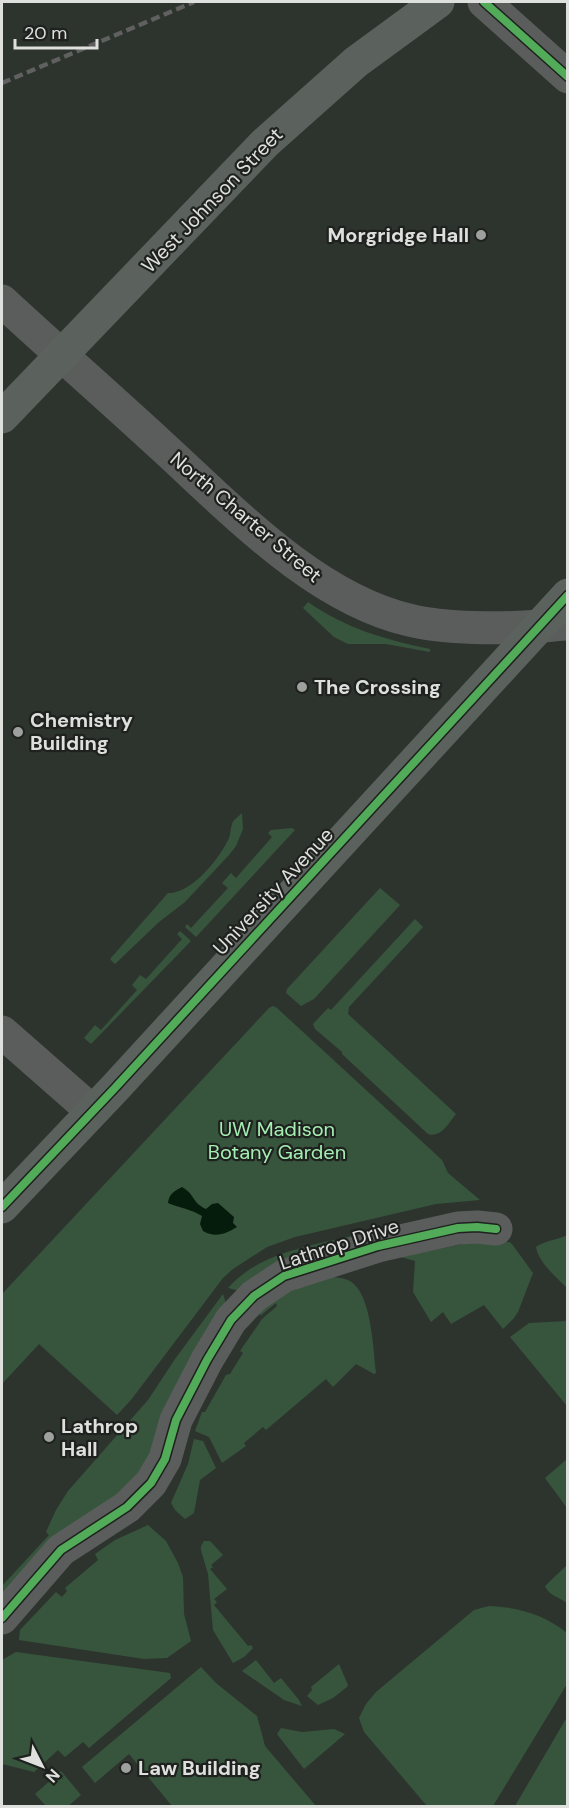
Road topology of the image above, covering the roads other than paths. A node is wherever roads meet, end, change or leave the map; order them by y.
1 (438, 2) edge
2 (484, 2) edge
3 (567, 77) edge
4 (2, 301) edge
5 (62, 355) junction
6 (2, 417) edge
7 (567, 595) edge
8 (553, 625) edge
9 (567, 648) edge
10 (2, 1032) edge
11 (92, 1111) junction
12 (2, 1207) edge
13 (496, 1229) dead end
14 (2, 1618) edge

1 - 5 main road, West Johnson Street
2 - 3 street
4 - 5 street, North Charter Street
5 - 6 main road, West Johnson Street
5 - 8 street, North Charter Street
7 - 8 main road, University Avenue
8 - 9 street
8 - 11 main road, University Avenue
10 - 11 street
11 - 12 main road, University Avenue
13 - 14 street, Lathrop Drive

